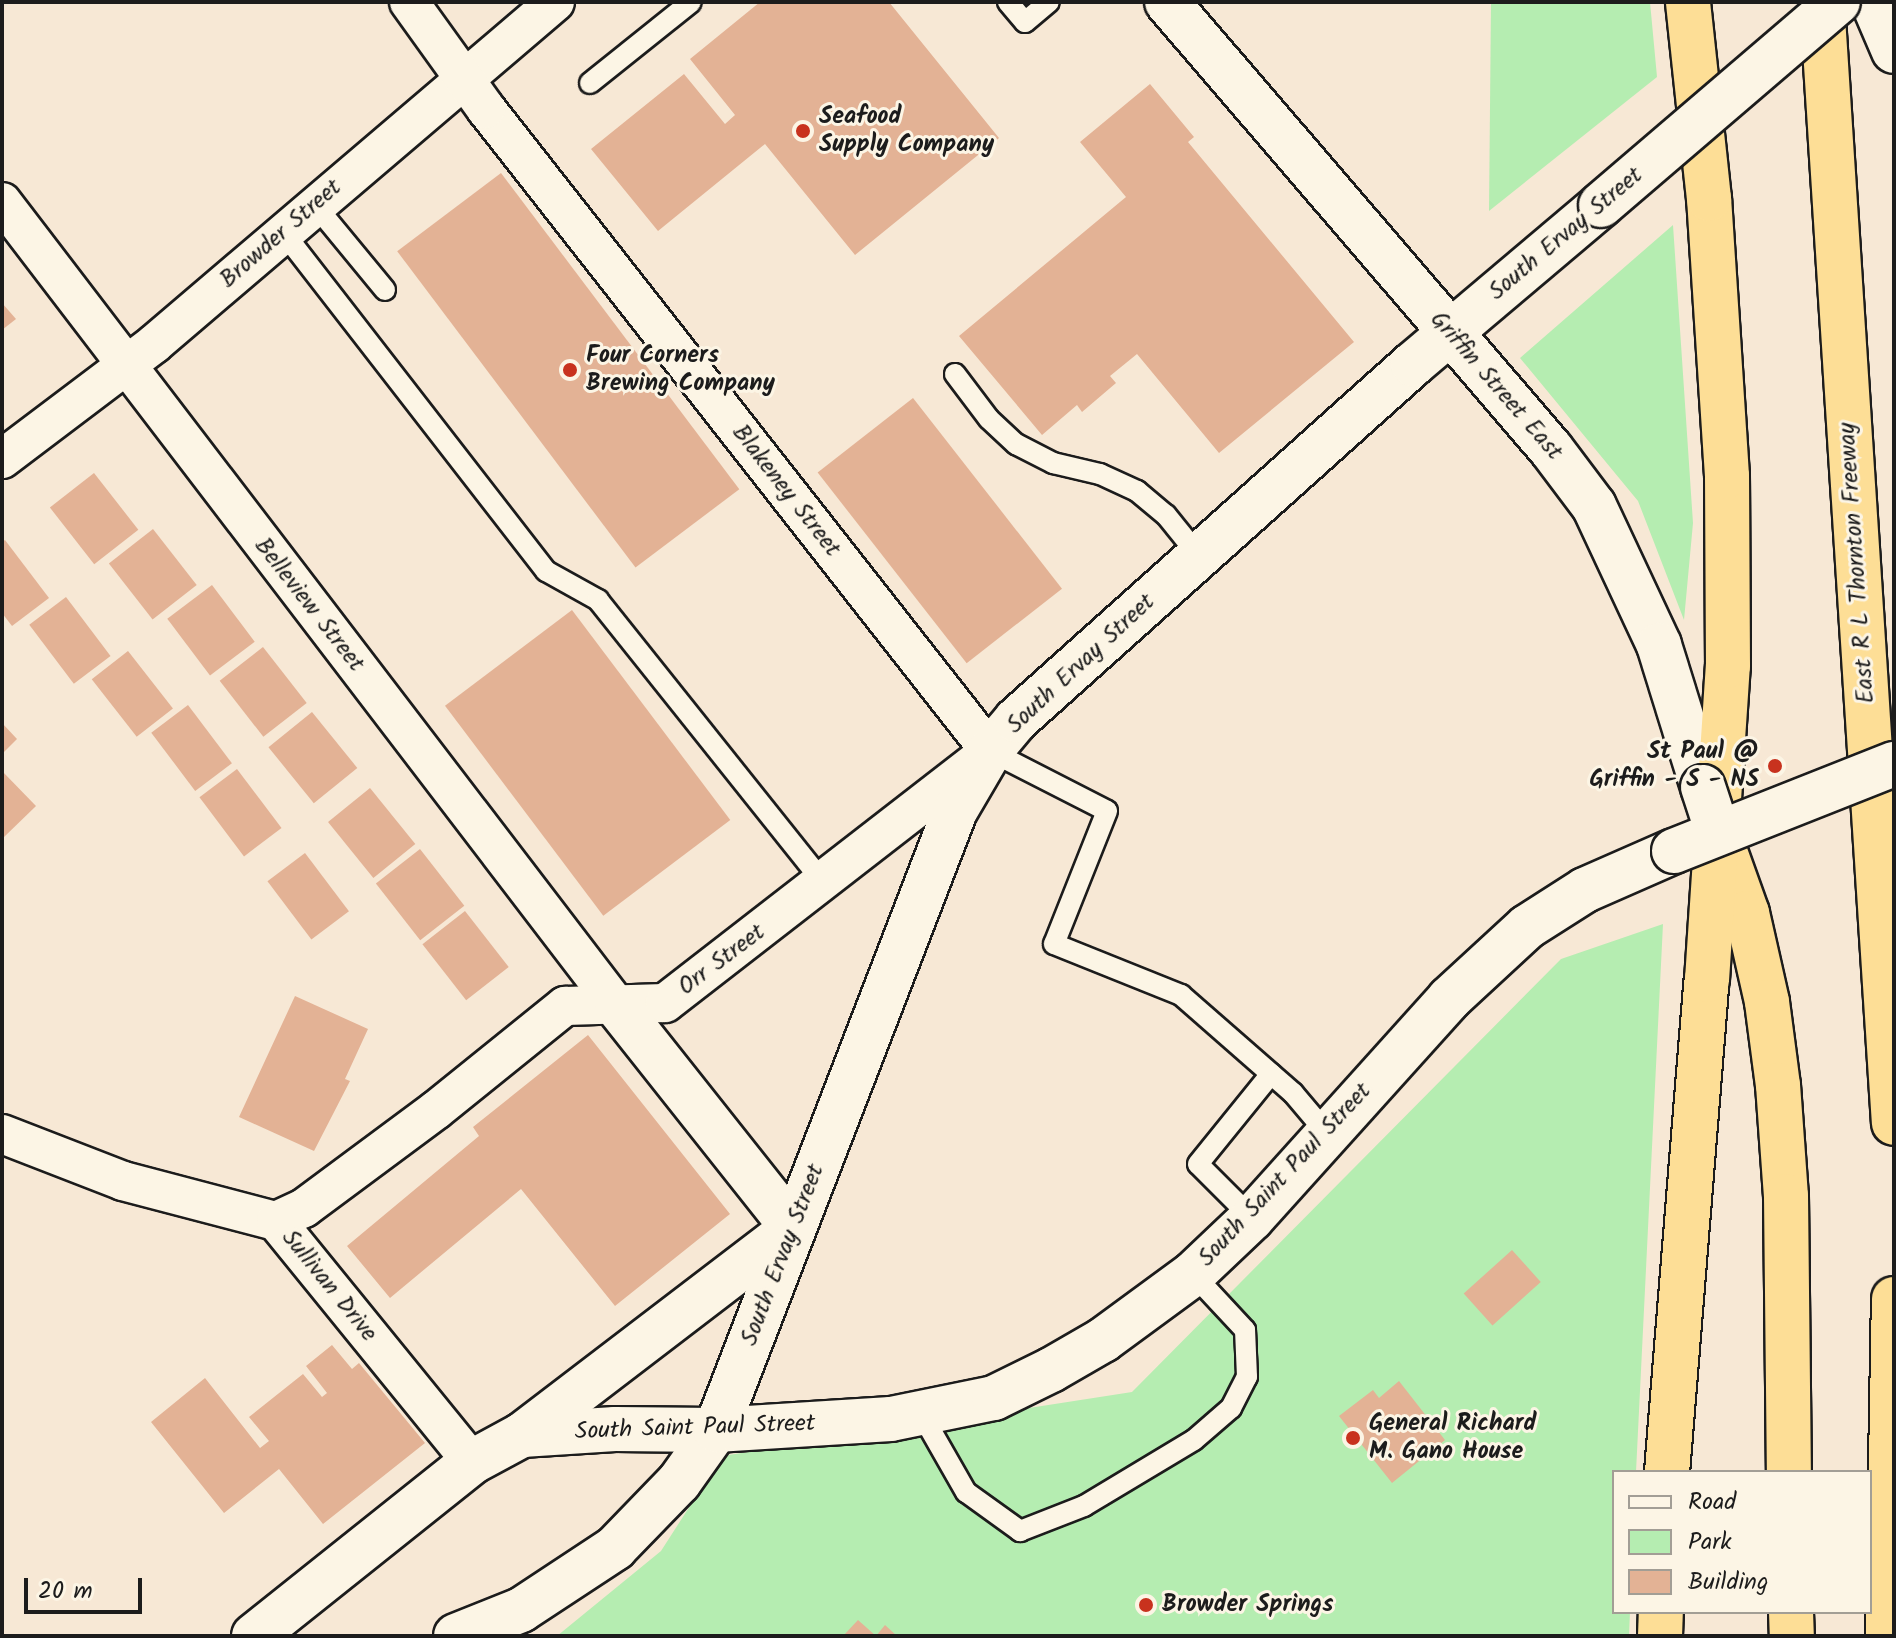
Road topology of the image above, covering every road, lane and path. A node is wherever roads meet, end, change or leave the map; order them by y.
1 (409, 2) edge
2 (555, 2) edge
3 (691, 2) edge
4 (1008, 2) edge
5 (1049, 2) edge
6 (1167, 2) edge
7 (1688, 2) edge
8 (1822, 2) edge
9 (1838, 2) edge
10 (1873, 2) edge
11 (1894, 51) edge
12 (465, 77) junction
13 (590, 83) dead end
14 (2, 202) edge
15 (315, 205) junction
16 (283, 232) junction
17 (385, 290) dead end
18 (1449, 333) junction
19 (126, 366) junction
20 (955, 374) dead end
21 (2, 459) edge
22 (1199, 556) junction
23 (990, 751) junction
24 (1894, 764) edge
25 (1718, 833) junction
26 (823, 882) junction
27 (617, 1006) junction
28 (1271, 1074) junction
29 (1894, 1123) edge
30 (1326, 1132) junction
31 (2, 1134) edge
32 (1252, 1218) junction
33 (276, 1221) junction
34 (793, 1228) junction
35 (1193, 1274) junction
36 (1894, 1299) edge
37 (922, 1415) junction
38 (716, 1430) junction
39 (522, 1435) junction
40 (472, 1462) junction
41 (1667, 1470) edge
42 (1789, 1470) edge
43 (1661, 1614) edge
44 (1791, 1614) edge
45 (254, 1636) edge
46 (456, 1636) edge
47 (1660, 1636) edge
48 (1792, 1636) edge
49 (1888, 1636) edge

1 - 12 street, Blakeney Street
2 - 12 street, Browder Street
3 - 13 lane
4 - 5 lane
6 - 18 main road, Griffin Street East
7 - 41 highway
8 - 29 highway, East R L Thornton Freeway
9 - 18 main road, South Ervay Street, bridge
10 - 11 main road
12 - 15 street, Browder Street
12 - 23 street, Blakeney Street
14 - 19 street, Belleview Street
15 - 16 street, Browder Street
15 - 17 lane
16 - 19 street, Browder Street
16 - 26 lane
18 - 22 main road, South Ervay Street
18 - 25 main road, Griffin Street East, bridge
19 - 21 street, Browder Street
19 - 27 street, Belleview Street
20 - 22 lane
22 - 23 main road, South Ervay Street
23 - 26 street, Orr Street
23 - 28 lane
23 - 34 main road, South Ervay Street
24 - 25 main road, South Saint Paul Street, bridge
25 - 30 main road, South Saint Paul Street, bridge
25 - 42 highway
26 - 27 street, Orr Street
27 - 33 street, Orr Street
27 - 34 main road
28 - 30 lane
28 - 32 lane
30 - 32 main road, South Saint Paul Street
31 - 33 street, Sullivan Drive
32 - 35 main road, South Saint Paul Street
33 - 40 street, Sullivan Drive
34 - 38 main road, South Ervay Street
34 - 39 main road
35 - 37 main road, South Saint Paul Street
35 - 37 lane
36 - 49 highway
37 - 38 main road, South Saint Paul Street
38 - 39 main road, South Saint Paul Street
38 - 46 main road, South Ervay Street
39 - 40 main road, South Saint Paul Street
40 - 45 main road, South Saint Paul Street
43 - 47 highway
44 - 48 highway

